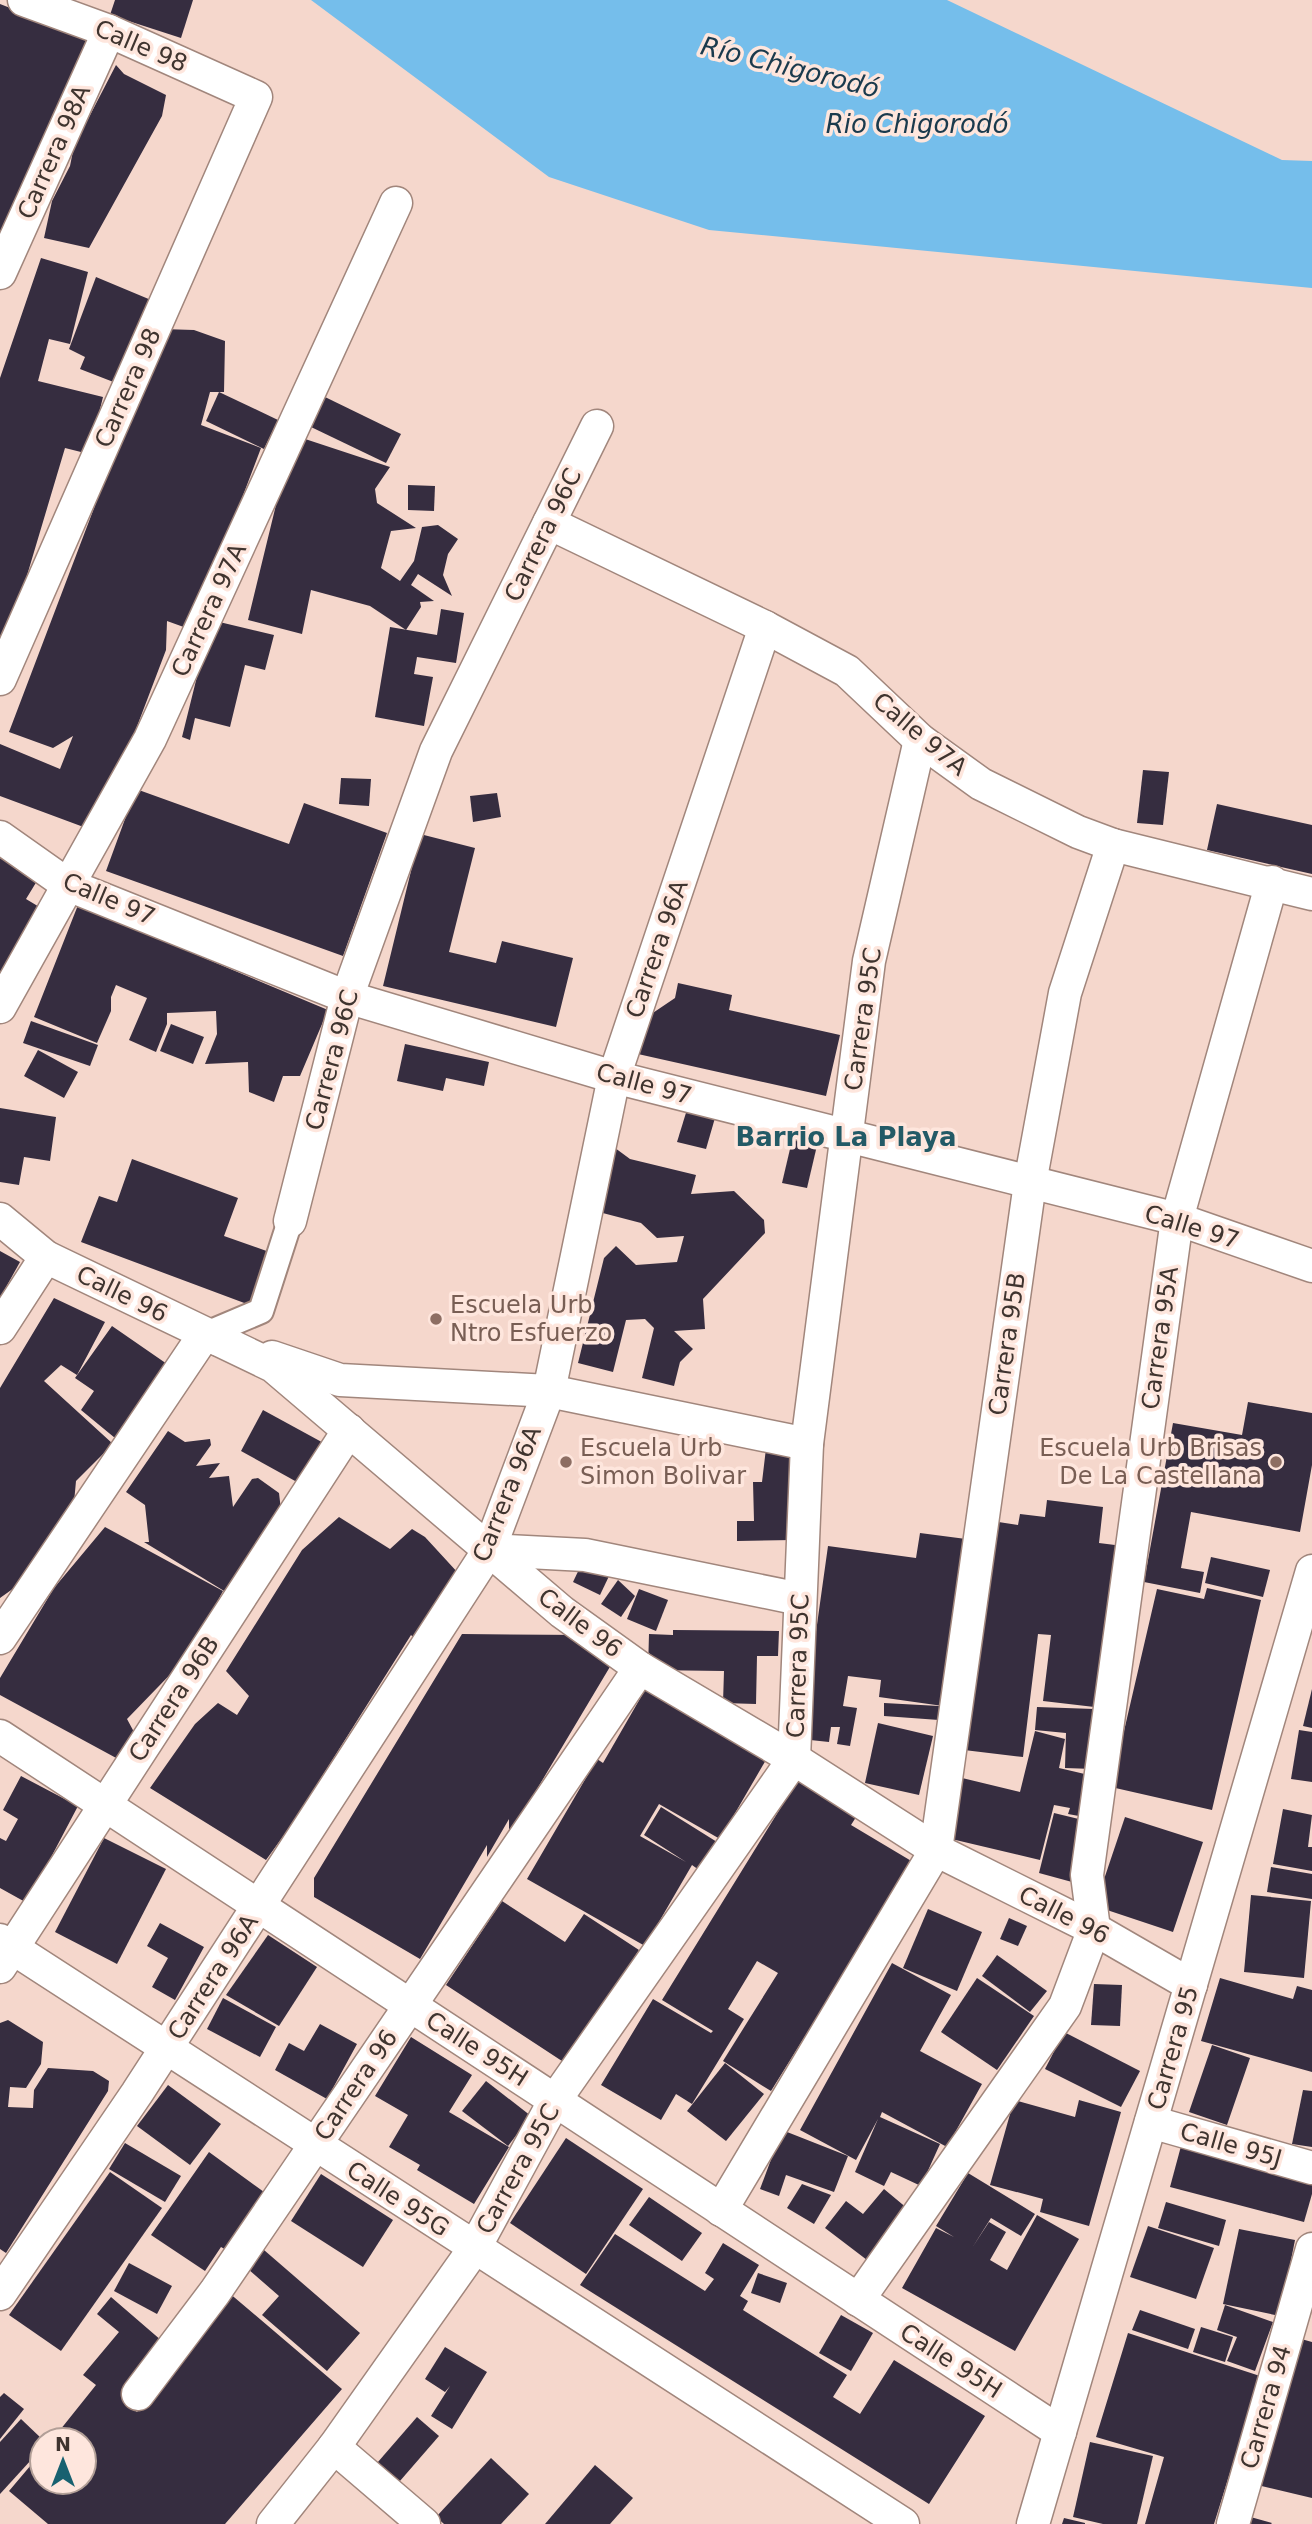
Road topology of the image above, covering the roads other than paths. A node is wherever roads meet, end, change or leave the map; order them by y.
1 (24, 0) edge
2 (109, 31) junction
3 (256, 97) joint
4 (396, 203) dead end
5 (0, 273) edge
6 (597, 426) dead end
7 (549, 523) junction
8 (765, 627) junction
9 (0, 679) edge
10 (920, 740) junction
11 (0, 837) edge
12 (1114, 845) junction
13 (1272, 883) junction
14 (68, 885) junction
15 (1312, 894) edge
16 (347, 997) junction
17 (0, 1007) edge
18 (614, 1077) junction
19 (846, 1137) junction
20 (1030, 1183) junction
21 (0, 1219) edge
22 (1177, 1219) junction
23 (290, 1221) joint
24 (46, 1256) junction
25 (1312, 1266) edge
26 (0, 1328) edge
27 (204, 1335) junction
28 (549, 1391) junction
29 (349, 1430) junction
30 (807, 1444) junction
31 (489, 1550) junction
32 (1312, 1572) edge
33 (800, 1599) junction
34 (1306, 1616) edge
35 (0, 1638) edge
36 (640, 1668) junction
37 (0, 1736) edge
38 (794, 1759) junction
39 (105, 1805) junction
40 (936, 1850) junction
41 (259, 1906) junction
42 (1094, 1929) junction
43 (4, 1952) edge
44 (1191, 1985) junction
45 (410, 2005) junction
46 (166, 2048) junction
47 (555, 2101) junction
48 (1151, 2122) junction
49 (316, 2145) junction
50 (1312, 2168) edge
51 (721, 2210) junction
52 (474, 2249) junction
53 (1312, 2249) edge
54 (0, 2294) edge
55 (858, 2300) junction
56 (1301, 2328) edge
57 (138, 2394) dead end
58 (1060, 2431) junction
59 (334, 2447) junction
60 (272, 2524) edge
61 (424, 2524) edge
62 (903, 2524) edge
63 (1033, 2524) edge
64 (1233, 2524) edge

1 - 2 street, Calle 98
2 - 3 street, Calle 98
2 - 5 street, Carrera 98A
3 - 9 street, Carrera 98
4 - 14 street, Carrera 97A
6 - 7 street, Carrera 96C
7 - 8 street, Calle 97A
7 - 16 street, Carrera 96C
8 - 10 street, Calle 97A
8 - 18 street, Carrera 96A
10 - 12 street, Calle 97A
10 - 19 street, Carrera 95C
11 - 14 street, Calle 97
12 - 13 street, Calle 97A
12 - 20 street, Carrera 95B
13 - 15 street, Calle 97A
13 - 22 street, Carrera 95A
14 - 16 street, Calle 97
14 - 17 street, Carrera 97A
16 - 18 street, Calle 97
16 - 23 street, Carrera 96C
18 - 19 street, Calle 97
18 - 28 street, Carrera 96A
19 - 20 street, Calle 97
19 - 30 street, Carrera 95C
20 - 22 street, Calle 97
20 - 40 street, Carrera 95B
21 - 24 street, Calle 96
22 - 25 street, Calle 97
22 - 42 street, Carrera 95A
23 - 27 street, Carrera 96C
24 - 26 street
24 - 27 street, Calle 96
27 - 28 street
27 - 29 street, Calle 96
27 - 35 street
28 - 30 street
28 - 31 street, Carrera 96A
29 - 31 street, Calle 96
29 - 39 street, Carrera 96B
30 - 33 street, Carrera 95C
31 - 33 street
31 - 36 street, Calle 96
31 - 41 street, Carrera 96A
32 - 34 street, Carrera 95
33 - 38 street, Carrera 95C
34 - 44 street, Carrera 95
36 - 38 street, Calle 96
36 - 45 street, Carrera 96
37 - 39 street, Calle 95H
38 - 40 street, Calle 96
38 - 47 street, Carrera 95C
39 - 41 street, Calle 95H
39 - 43 street, Carrera 96B
40 - 42 street, Calle 96
40 - 51 street
41 - 45 street, Calle 95H
41 - 46 street, Carrera 96A
42 - 44 street, Calle 96
42 - 55 street
43 - 46 street, Calle 95G
44 - 48 street, Carrera 95
45 - 47 street, Calle 95H
45 - 49 street, Carrera 96
46 - 49 street, Calle 95G
46 - 54 street, Carrera 96A
47 - 51 street, Calle 95H
47 - 52 street, Carrera 95C
48 - 50 street, Calle 95J
48 - 58 street, Carrera 95
49 - 52 street, Calle 95G
49 - 57 street, Carrera 96
51 - 55 street, Calle 95H
52 - 59 street, Carrera 95C
52 - 62 street, Calle 95G
53 - 56 street, Carrera 94
55 - 58 street, Calle 95H
56 - 64 street, Carrera 94
58 - 63 street, Carrera 95
59 - 60 street, Carrera 95C
59 - 61 street

